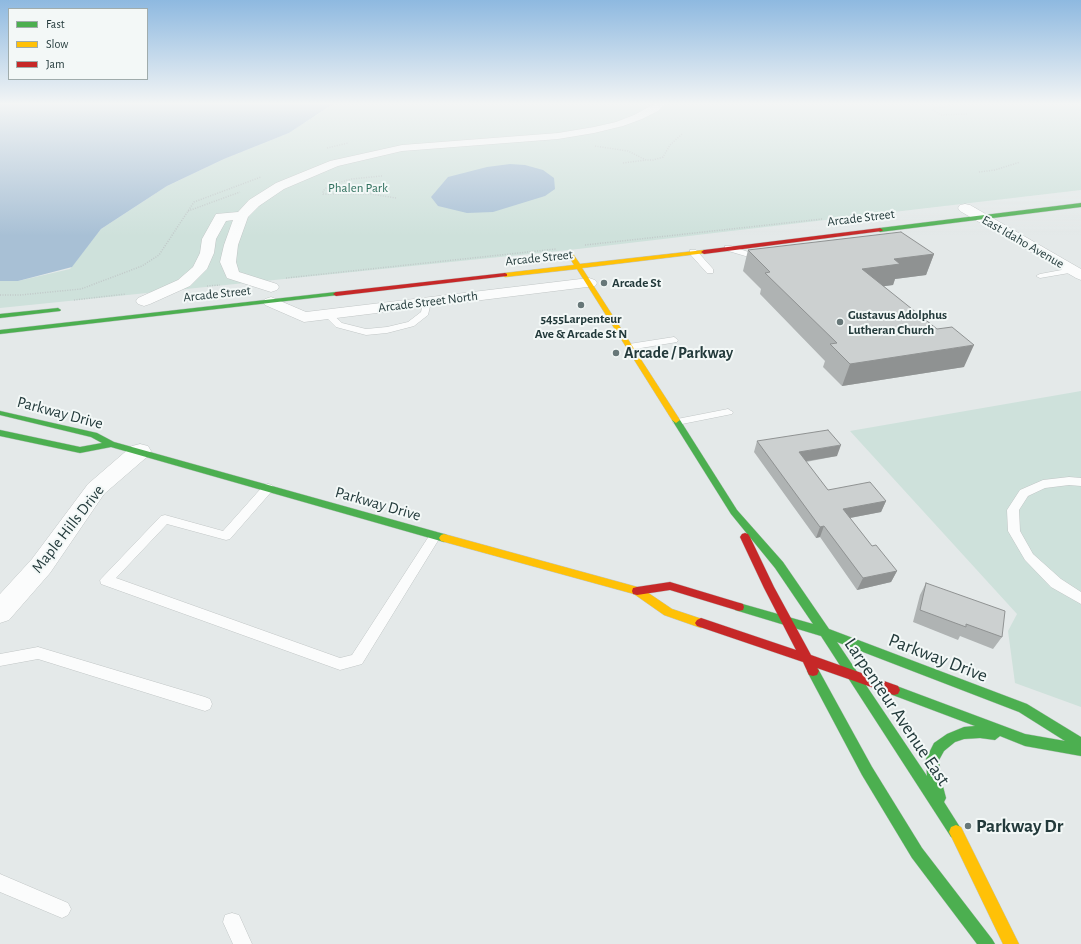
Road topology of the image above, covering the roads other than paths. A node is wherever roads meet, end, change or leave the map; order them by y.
1 (402, 148) edge
2 (1081, 205) edge
3 (962, 208) dead end
4 (981, 212) junction
5 (242, 216) junction
6 (831, 235) junction
7 (826, 245) edge
8 (728, 248) junction
9 (230, 250) junction
10 (693, 252) junction
11 (206, 253) junction
12 (569, 254) road end
13 (768, 259) edge
14 (579, 267) junction
15 (710, 271) dead end
16 (1077, 273) edge
17 (1040, 276) dead end
18 (589, 284) junction
19 (274, 292) junction
20 (138, 299) road end
21 (427, 302) junction
22 (69, 305) road end
23 (328, 314) junction
24 (0, 316) edge
25 (0, 332) edge
26 (674, 340) dead end
27 (629, 347) junction
28 (728, 412) dead end
29 (0, 413) edge
30 (677, 422) junction
31 (0, 432) edge
32 (111, 444) junction
33 (140, 451) junction
34 (1081, 482) edge
35 (268, 488) junction
36 (734, 512) junction
37 (435, 536) junction
38 (637, 591) junction
39 (1081, 599) edge
40 (0, 612) edge
41 (787, 621) junction
42 (823, 632) junction
43 (806, 658) junction
44 (0, 660) edge
45 (851, 674) junction
46 (205, 704) dead end
47 (1025, 740) junction
48 (1081, 744) edge
49 (1081, 750) edge
50 (960, 838) junction
51 (0, 883) edge
52 (62, 909) dead end
53 (232, 922) dead end
54 (243, 944) edge
55 (987, 944) edge
56 (1011, 944) edge

1 - 5 street
2 - 4 main road, Arcade Street
3 - 4 street, East Idaho Avenue
4 - 6 main road, Arcade Street
4 - 16 street, East Idaho Avenue
5 - 9 street
5 - 11 street
6 - 7 lane
6 - 8 main road, Arcade Street
8 - 10 main road, Arcade Street
8 - 13 lane
9 - 11 street
9 - 19 street, Arcade Street North
10 - 14 main road, Arcade Street
10 - 15 lane
11 - 20 street
12 - 14 main road, Larpenteur Avenue East
14 - 18 main road, Larpenteur Avenue East
14 - 19 main road, Arcade Street
16 - 17 lane
18 - 21 street, Arcade Street North
18 - 27 main road, Larpenteur Avenue East
19 - 23 street, Arcade Street North
19 - 25 main road, Arcade Street
21 - 23 street, Arcade Street North
21 - 23 lane
22 - 24 main road
26 - 27 lane
27 - 30 main road, Larpenteur Avenue East
28 - 30 lane
29 - 32 main road, Parkway Drive
30 - 36 main road, Larpenteur Avenue East
31 - 32 main road, Parkway Drive
32 - 33 main road, Parkway Drive
33 - 35 main road, Parkway Drive
33 - 40 street, Maple Hills Drive
34 - 39 lane
35 - 37 main road, Parkway Drive
35 - 37 lane
36 - 41 main road, Larpenteur Avenue East
36 - 42 main road, Larpenteur Avenue East
37 - 38 main road, Parkway Drive
38 - 41 main road, Parkway Drive
38 - 43 main road, Parkway Drive
41 - 42 main road, Parkway Drive
41 - 43 main road, Larpenteur Avenue East
42 - 45 main road, Larpenteur Avenue East
42 - 48 main road, Parkway Drive
43 - 45 main road, Parkway Drive
43 - 55 main road, Larpenteur Avenue East
44 - 46 lane
45 - 47 main road, Parkway Drive
45 - 50 main road, Larpenteur Avenue East
47 - 49 main road, Parkway Drive
47 - 50 main road
50 - 56 main road, Larpenteur Avenue East
51 - 52 lane
53 - 54 lane

